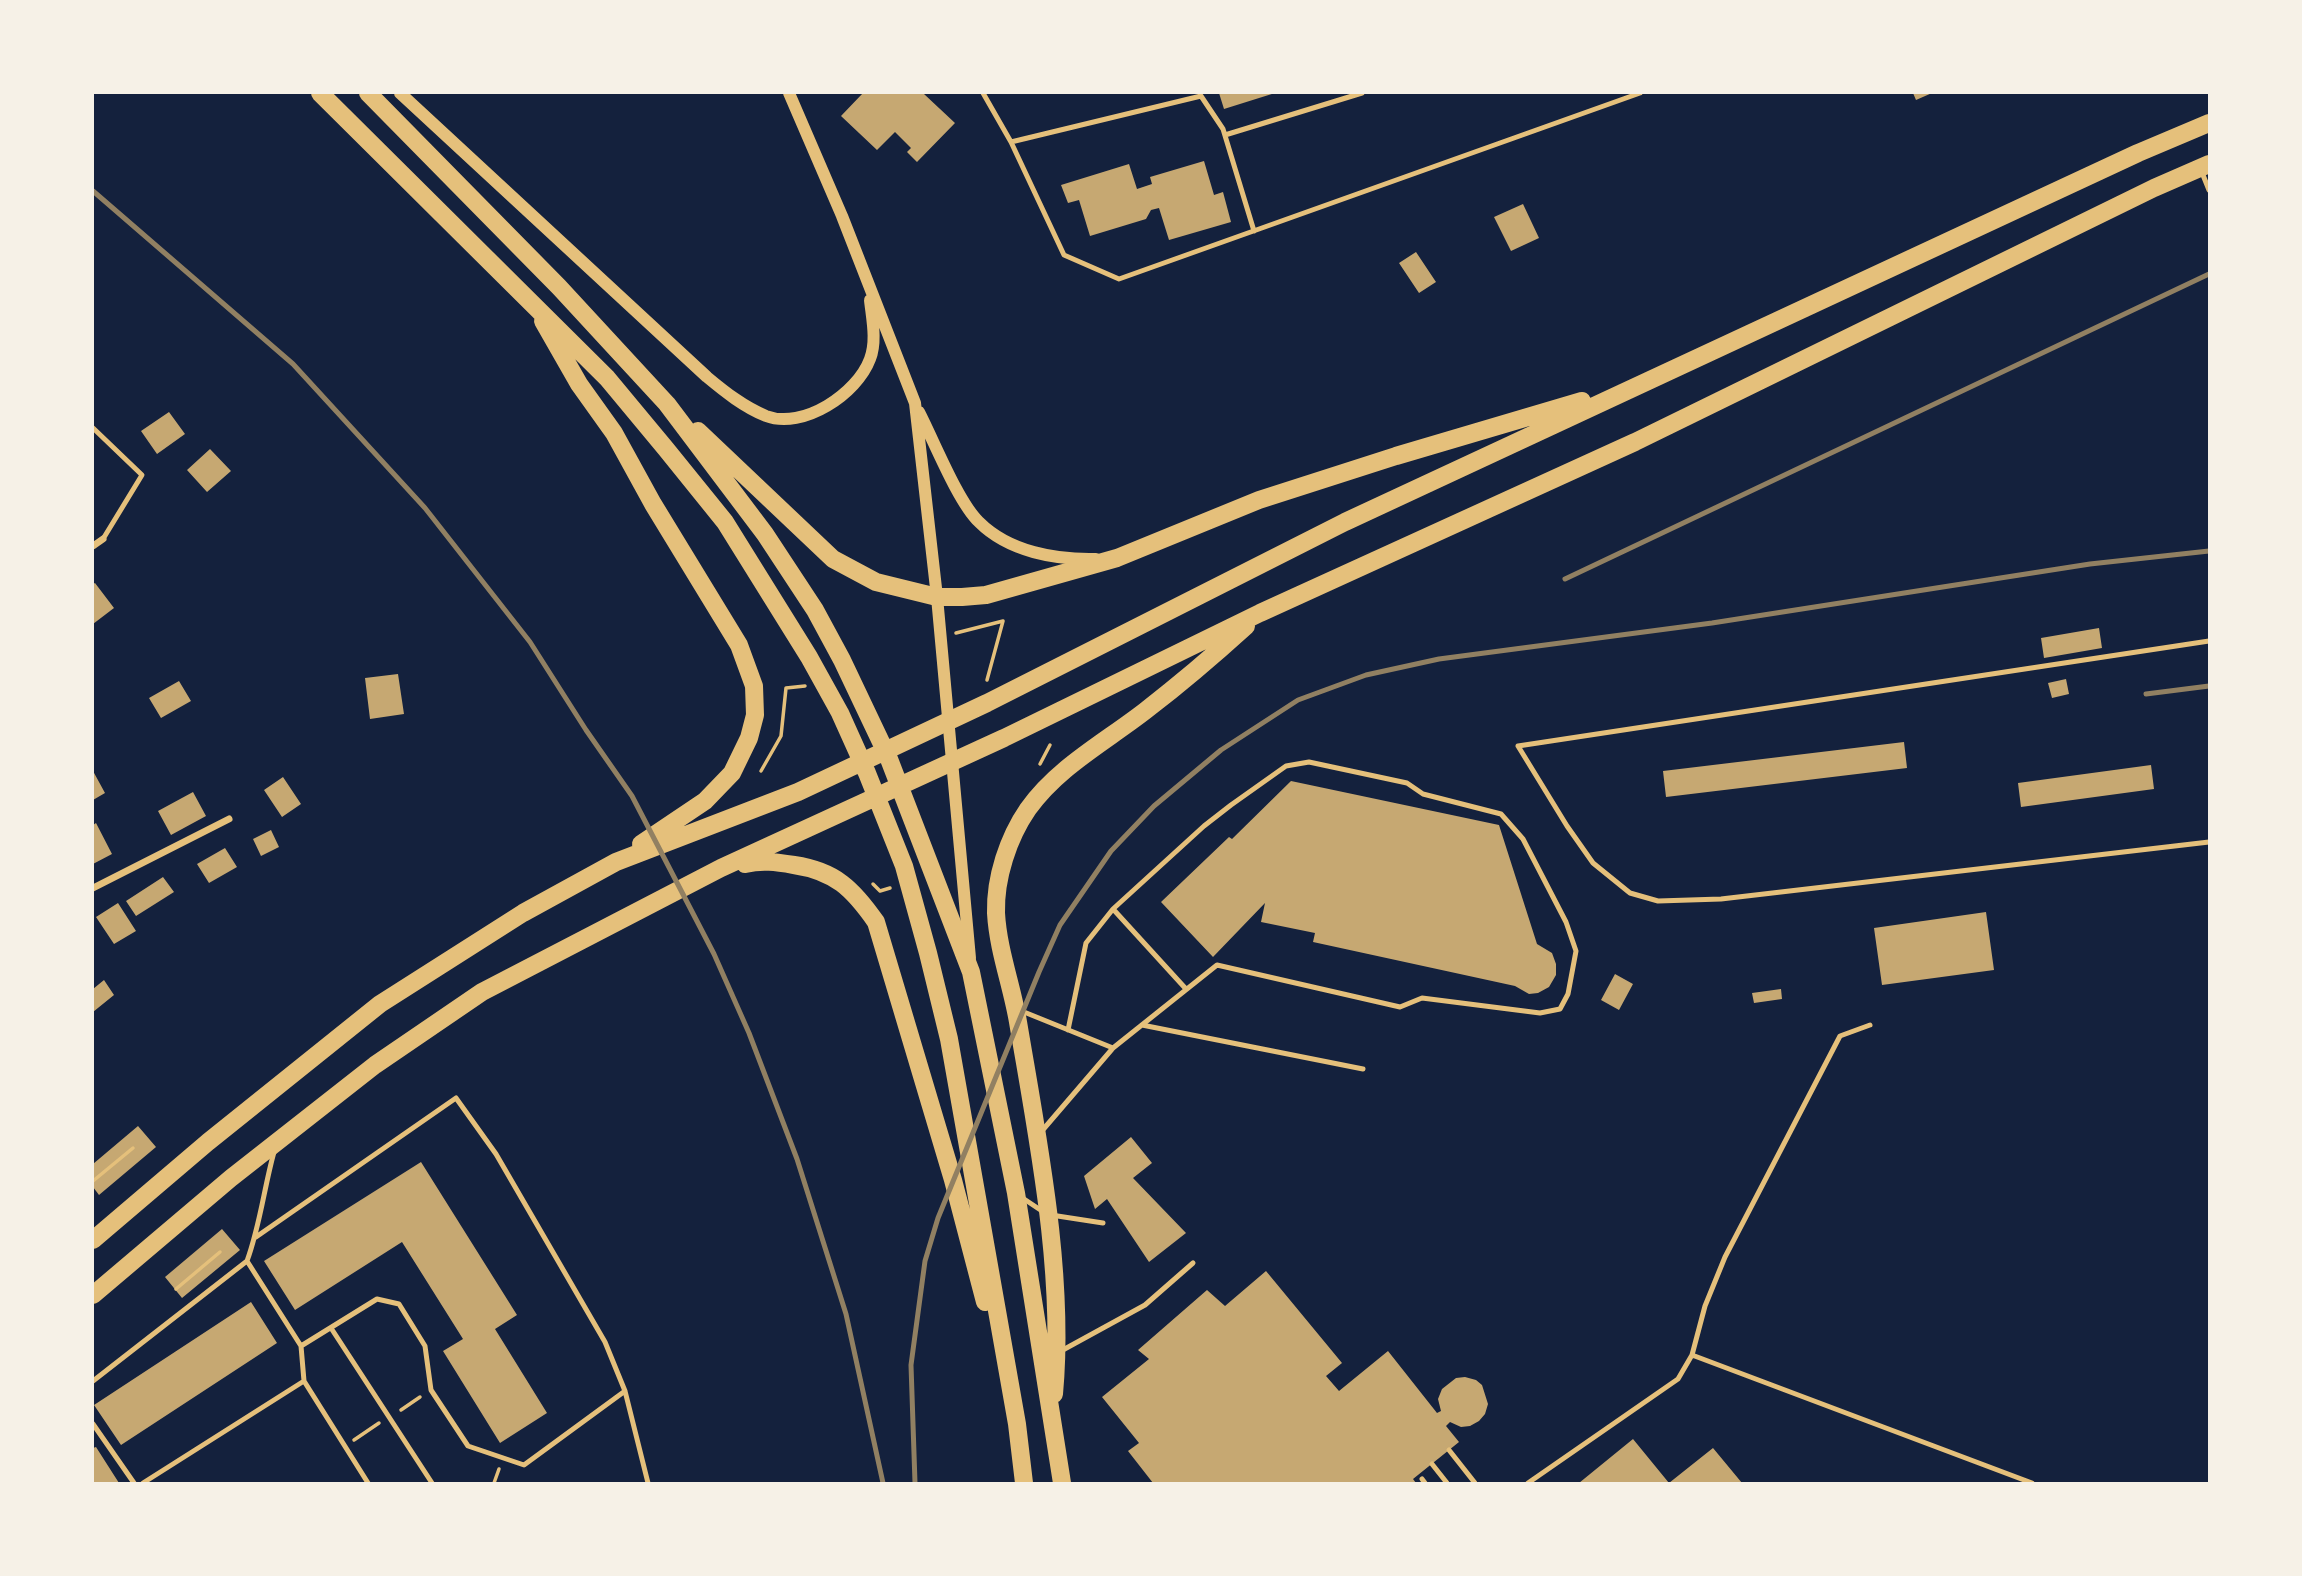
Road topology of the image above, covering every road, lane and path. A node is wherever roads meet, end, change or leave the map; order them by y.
1 (320, 93) edge
2 (369, 93) edge
3 (400, 93) edge
4 (789, 93) edge
5 (992, 93) edge
6 (1362, 93) edge
7 (1640, 93) edge
8 (1200, 94) edge
9 (984, 96) edge
10 (2209, 123) edge
11 (1225, 135) junction
12 (1010, 142) junction
13 (2205, 166) edge
14 (2209, 190) edge
15 (1254, 231) junction
16 (868, 282) junction
17 (531, 300) junction
18 (1636, 386) junction
19 (915, 403) junction
20 (667, 404) junction
21 (93, 428) edge
22 (103, 539) joint
23 (93, 546) edge
24 (1117, 558) junction
25 (937, 597) junction
26 (1260, 613) junction
27 (955, 633) dead end
28 (2209, 641) edge
29 (987, 680) dead end
30 (805, 686) dead end
31 (761, 771) dead end
32 (229, 819) dead end
33 (2209, 842) edge
34 (616, 862) junction
35 (721, 868) junction
36 (93, 888) edge
37 (892, 888) dead end
38 (880, 891) dead end
39 (1114, 909) junction
40 (971, 972) junction
41 (1186, 989) junction
42 (1016, 1008) junction
43 (1870, 1024) dead end
44 (1142, 1025) junction
45 (1068, 1030) junction
46 (1113, 1048) junction
47 (1363, 1069) dead end
48 (1037, 1137) junction
49 (276, 1142) junction
50 (133, 1148) dead end
51 (93, 1181) edge
52 (1016, 1193) junction
53 (1049, 1215) junction
54 (1103, 1223) dead end
55 (256, 1237) junction
56 (93, 1240) edge
57 (220, 1252) dead end
58 (247, 1261) junction
59 (1193, 1263) dead end
60 (176, 1289) dead end
61 (93, 1295) edge
62 (331, 1328) junction
63 (301, 1346) junction
64 (1058, 1352) junction
65 (1692, 1355) junction
66 (93, 1381) edge
67 (304, 1381) junction
68 (625, 1391) junction
69 (1051, 1422) junction
70 (93, 1424) edge
71 (1017, 1424) junction
72 (1449, 1450) dead end
73 (1432, 1464) dead end
74 (134, 1483) edge
75 (143, 1483) edge
76 (368, 1483) edge
77 (432, 1483) edge
78 (648, 1483) edge
79 (1024, 1483) edge
80 (1062, 1483) edge
81 (1447, 1483) edge
82 (1475, 1483) edge
83 (1528, 1483) edge
84 (2032, 1483) edge

1 - 17 main road
2 - 20 main road
3 - 16 street
4 - 16 street
5 - 9 lane
6 - 11 lane
7 - 15 lane
8 - 11 lane
8 - 12 lane
9 - 12 lane
10 - 18 main road
11 - 15 lane
12 - 15 lane
13 - 14 lane
13 - 26 main road
16 - 19 street
17 - 34 main road
17 - 71 main road
18 - 24 main road
18 - 34 main road
19 - 24 street
19 - 25 street
20 - 25 main road
20 - 40 main road
21 - 22 lane
22 - 23 street
24 - 25 main road
25 - 40 street
26 - 35 main road
26 - 42 main road
27 - 29 path
28 - 33 lane
30 - 31 path
32 - 36 street
34 - 56 main road
35 - 49 main road
35 - 71 main road
37 - 38 path
39 - 41 lane
39 - 41 lane
39 - 45 lane
40 - 52 main road
41 - 44 lane
42 - 45 lane
42 - 48 main road
43 - 65 lane
44 - 46 lane
44 - 47 lane
45 - 46 lane
46 - 48 lane
48 - 53 main road
49 - 55 lane
49 - 61 main road
50 - 51 path
52 - 53 lane
52 - 69 main road
53 - 54 lane
53 - 64 main road
55 - 58 lane
55 - 68 lane
57 - 60 path
58 - 63 lane
58 - 66 lane
59 - 64 lane
62 - 63 lane
62 - 68 lane
62 - 77 lane
63 - 67 lane
64 - 69 main road
65 - 83 lane
65 - 84 lane
67 - 75 lane
67 - 76 lane
68 - 78 lane
69 - 80 main road
70 - 74 lane
71 - 79 main road
72 - 82 lane
73 - 81 lane

